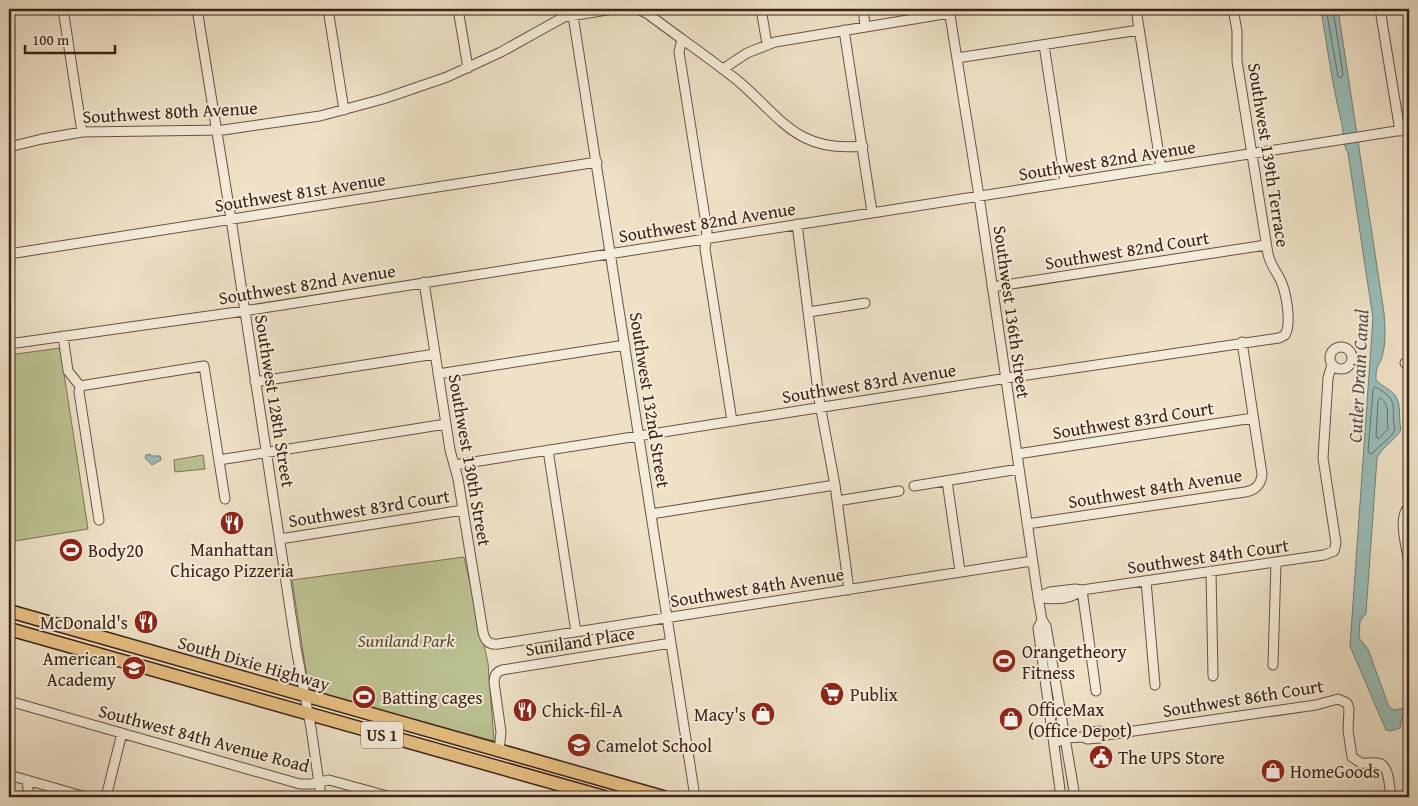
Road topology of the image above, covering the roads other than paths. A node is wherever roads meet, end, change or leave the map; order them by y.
1 (63, 9) edge
2 (197, 9) edge
3 (328, 9) edge
4 (458, 9) edge
5 (612, 9) edge
6 (761, 9) edge
7 (863, 9) edge
8 (1136, 9) edge
9 (1233, 9) edge
10 (1380, 9) edge
11 (642, 10) edge
12 (950, 11) edge
13 (573, 12) edge
14 (865, 26) junction
15 (844, 30) junction
16 (1139, 30) junction
17 (682, 39) junction
18 (767, 44) junction
19 (1044, 45) junction
20 (957, 58) junction
21 (468, 68) junction
22 (723, 70) junction
23 (344, 110) junction
24 (216, 130) junction
25 (1404, 130) edge
26 (82, 132) junction
27 (863, 146) junction
28 (9, 147) edge
29 (1252, 153) junction
30 (597, 162) junction
31 (1160, 168) junction
32 (1065, 182) junction
33 (979, 196) junction
34 (872, 212) junction
35 (231, 219) junction
36 (797, 224) junction
37 (706, 238) junction
38 (1266, 245) junction
39 (611, 253) junction
40 (9, 254) edge
41 (424, 282) junction
42 (992, 287) junction
43 (865, 303) dead end
44 (244, 311) junction
45 (809, 312) junction
46 (1287, 332) joint
47 (66, 336) junction
48 (1242, 342) junction
49 (9, 344) edge
50 (625, 346) junction
51 (435, 354) junction
52 (1332, 364) dead end
53 (438, 374) junction
54 (1006, 378) junction
55 (255, 382) junction
56 (80, 386) junction
57 (821, 407) junction
58 (1253, 418) junction
59 (732, 421) junction
60 (446, 424) junction
61 (639, 436) junction
62 (548, 450) junction
63 (267, 452) junction
64 (1017, 454) junction
65 (219, 460) junction
66 (454, 464) junction
67 (1019, 469) junction
68 (946, 481) junction
69 (835, 485) junction
70 (914, 486) dead end
71 (900, 491) dead end
72 (225, 499) dead end
73 (837, 501) junction
74 (1407, 509) edge
75 (463, 510) junction
76 (651, 514) junction
77 (99, 520) dead end
78 (1027, 524) junction
79 (280, 539) junction
80 (1032, 561) junction
81 (1276, 562) junction
82 (1409, 563) edge
83 (960, 571) junction
84 (1211, 571) junction
85 (1146, 581) junction
86 (849, 590) junction
87 (1082, 590) junction
88 (1038, 597) junction
89 (9, 612) edge
90 (668, 618) junction
91 (40, 620) junction
92 (1042, 620) junction
93 (9, 629) edge
94 (576, 632) junction
95 (35, 636) junction
96 (487, 642) joint
97 (671, 644) junction
98 (173, 658) junction
99 (1273, 665) dead end
100 (168, 674) junction
101 (1213, 676) dead end
102 (1154, 684) dead end
103 (1096, 691) dead end
104 (304, 696) junction
105 (9, 701) edge
106 (308, 714) junction
107 (122, 733) junction
108 (1065, 738) junction
109 (1055, 742) junction
110 (499, 751) junction
111 (495, 768) junction
112 (9, 775) edge
113 (27, 780) junction
114 (319, 783) junction
115 (29, 797) edge
116 (86, 797) edge
117 (106, 797) edge
118 (321, 797) edge
119 (391, 797) edge
120 (604, 797) edge
121 (662, 797) edge
122 (695, 797) edge
123 (1061, 797) edge
124 (1075, 797) edge
125 (1391, 797) edge

1 - 26 street
2 - 24 street, Southwest 128th Street
3 - 23 street
4 - 21 street
5 - 13 street, Southwest 80th Avenue
6 - 18 street
7 - 14 street
8 - 16 street
9 - 29 street, Southwest 139th Terrace
10 - 25 street
11 - 17 street
12 - 14 street
12 - 20 street, Southwest 136th Street
13 - 21 street, Southwest 80th Avenue
13 - 30 street, Southwest 132nd Street
14 - 15 street
15 - 18 street
15 - 27 street
16 - 19 street
16 - 31 street
17 - 22 street
17 - 37 street
18 - 22 street
19 - 20 street
19 - 32 street
20 - 33 street, Southwest 136th Street
21 - 23 street, Southwest 80th Avenue
22 - 27 street
23 - 24 street, Southwest 80th Avenue
24 - 26 street, Southwest 80th Avenue
24 - 35 street, Southwest 128th Street
25 - 29 street, Southwest 82nd Avenue
26 - 28 street, Southwest 80th Avenue
27 - 34 street
29 - 31 street, Southwest 82nd Avenue
29 - 38 street, Southwest 139th Terrace
30 - 35 street, Southwest 81st Avenue
30 - 39 street, Southwest 132nd Street
31 - 32 street, Southwest 82nd Avenue
32 - 33 street, Southwest 82nd Avenue
33 - 34 street, Southwest 82nd Avenue
33 - 42 street, Southwest 136th Street
34 - 36 street, Southwest 82nd Avenue
35 - 40 street, Southwest 81st Avenue
35 - 44 street, Southwest 128th Street
36 - 37 street, Southwest 82nd Avenue
36 - 45 street
37 - 39 street, Southwest 82nd Avenue
37 - 59 street
38 - 42 street, Southwest 82nd Court
38 - 46 street, Southwest 139th Terrace
39 - 41 street, Southwest 82nd Avenue
39 - 50 street, Southwest 132nd Street
41 - 44 street, Southwest 82nd Avenue
41 - 51 street, Southwest 130th Street
42 - 54 street, Southwest 136th Street
43 - 45 street
44 - 47 street, Southwest 82nd Avenue
44 - 55 street, Southwest 128th Street
45 - 57 street
46 - 48 street, Southwest 83rd Avenue
47 - 49 street, Southwest 82nd Avenue
47 - 56 street
48 - 54 street, Southwest 83rd Avenue
48 - 58 street
50 - 53 street
50 - 61 street, Southwest 132nd Street
51 - 53 street, Southwest 130th Street
51 - 55 street
52 - 81 street, Southwest 84th Court
53 - 60 street, Southwest 130th Street
54 - 57 street, Southwest 83rd Avenue
54 - 64 street, Southwest 136th Street
55 - 63 street, Southwest 128th Street
56 - 65 street
56 - 77 street
57 - 59 street, Southwest 83rd Avenue
57 - 69 street
58 - 64 street, Southwest 83rd Court
58 - 78 street, Southwest 84th Avenue
59 - 61 street, Southwest 83rd Avenue
60 - 63 street
60 - 66 street, Southwest 130th Street
61 - 62 street, Southwest 83rd Avenue
61 - 76 street, Southwest 132nd Street
62 - 66 street, Southwest 83rd Avenue
62 - 94 street
63 - 65 street
63 - 79 street, Southwest 128th Street
64 - 67 street, Southwest 136th Street
65 - 72 street
66 - 75 street, Southwest 130th Street
67 - 68 street
67 - 78 street, Southwest 136th Street
68 - 70 street
68 - 83 street
69 - 73 street
69 - 76 street
71 - 73 street
73 - 86 street
74 - 82 street
75 - 79 street, Southwest 83rd Court
75 - 96 street, Southwest 130th Street
76 - 90 street, Southwest 132nd Street
78 - 80 street, Southwest 136th Street
79 - 104 street, Southwest 128th Street
80 - 83 street, Southwest 84th Avenue
80 - 88 street, Southwest 136th Street
81 - 84 street, Southwest 84th Court
81 - 99 street
83 - 86 street, Southwest 84th Avenue
84 - 85 street, Southwest 84th Court
84 - 101 street
85 - 87 street, Southwest 84th Court
85 - 102 street
86 - 90 street, Southwest 84th Avenue
87 - 88 street, Southwest 84th Court
87 - 103 street
88 - 92 street, Southwest 136th Street
89 - 91 highway, South Dixie Highway / US 1
90 - 94 street, Southwest 84th Avenue
90 - 97 street, Southwest 132nd Street
91 - 95 street
91 - 98 highway, South Dixie Highway / US 1
92 - 108 street, Southwest 136th Street
92 - 109 street, Southwest 136th Street
93 - 95 highway, South Dixie Highway / US 1
94 - 96 street, Southwest 84th Avenue
95 - 100 highway, South Dixie Highway / US 1
97 - 110 street, Suniland Place
97 - 122 street, Southwest 132nd Street
98 - 100 highway
98 - 104 highway, South Dixie Highway / US 1
100 - 106 highway, South Dixie Highway / US 1
104 - 106 street, Southwest 128th Street
104 - 110 highway, South Dixie Highway / US 1
105 - 107 street, Southwest 84th Avenue Road
106 - 111 highway, South Dixie Highway / US 1
106 - 114 street, Southwest 128th Street
107 - 114 street, Southwest 84th Avenue Road
107 - 117 street
108 - 109 street
108 - 124 street, Southwest 136th Street
108 - 125 street, Southwest 86th Court
109 - 123 street, Southwest 136th Street
110 - 111 highway
110 - 121 highway, South Dixie Highway / US 1
111 - 120 highway, South Dixie Highway / US 1
112 - 113 street
113 - 115 street
113 - 116 street
114 - 118 street, Southwest 128th Street
114 - 119 street, Southwest 84th Avenue Road

